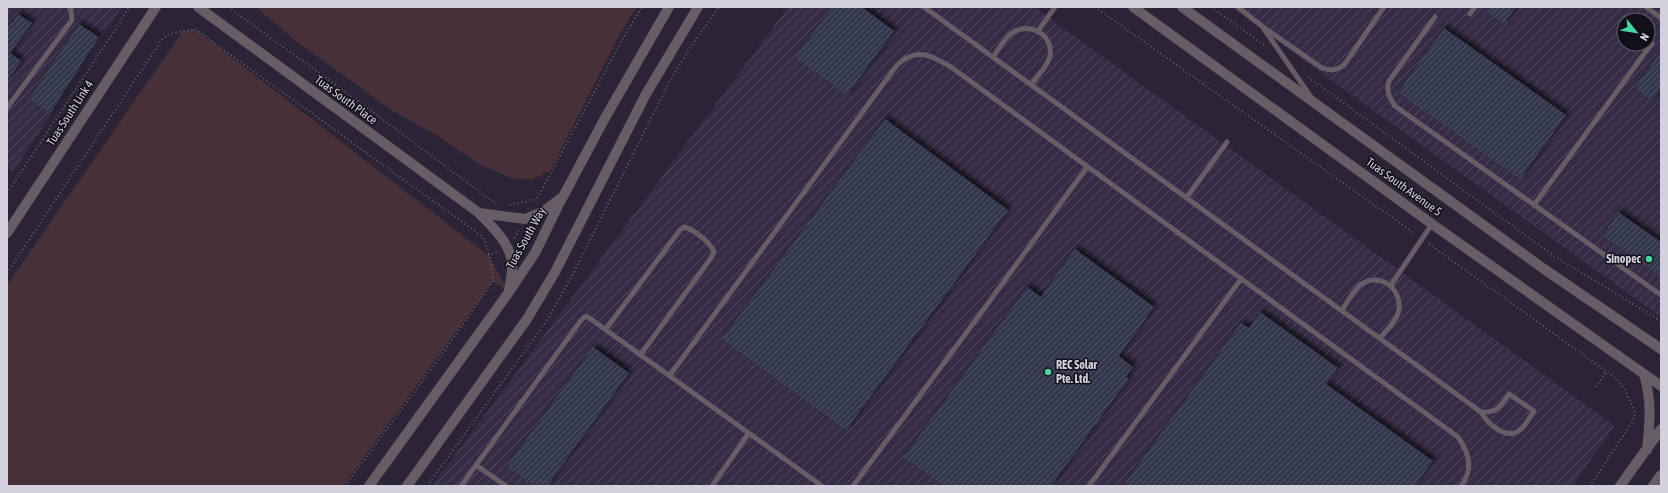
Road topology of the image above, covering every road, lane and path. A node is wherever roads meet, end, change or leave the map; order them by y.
1 (69, 7) edge
2 (129, 7) edge
3 (156, 7) edge
4 (198, 7) edge
5 (228, 7) edge
6 (642, 7) edge
7 (669, 7) edge
8 (698, 7) edge
9 (924, 7) edge
10 (1055, 7) edge
11 (1095, 7) edge
12 (1134, 7) edge
13 (1182, 7) edge
14 (1211, 7) edge
15 (1238, 7) edge
16 (1384, 7) edge
17 (1475, 7) edge
18 (1646, 7) edge
19 (1470, 14) dead end
20 (1435, 17) dead end
21 (1661, 18) edge
22 (1263, 27) junction
23 (1038, 31) junction
24 (1268, 48) dead end
25 (1645, 52) edge
26 (993, 57) junction
27 (1305, 75) dead end
28 (1031, 85) junction
29 (1316, 104) junction
30 (7, 108) edge
31 (1227, 142) dead end
32 (1087, 166) junction
33 (7, 193) edge
34 (564, 195) junction
35 (1187, 197) junction
36 (497, 204) dead end
37 (1534, 205) junction
38 (509, 206) dead end
39 (480, 213) junction
40 (1432, 224) junction
41 (7, 233) edge
42 (1422, 239) junction
43 (7, 273) edge
44 (1241, 279) junction
45 (1391, 285) junction
46 (509, 292) junction
47 (1661, 295) edge
48 (1342, 310) junction
49 (1661, 321) edge
50 (606, 329) junction
51 (1380, 338) junction
52 (1661, 349) edge
53 (641, 354) junction
54 (1606, 372) junction
55 (1644, 374) junction
56 (670, 375) junction
57 (1661, 386) edge
58 (1596, 387) dead end
59 (1481, 412) junction
60 (1661, 430) edge
61 (749, 433) junction
62 (1647, 450) junction
63 (476, 464) junction
64 (1661, 475) edge
65 (345, 486) edge
66 (368, 486) edge
67 (407, 486) edge
68 (460, 486) edge
69 (506, 486) edge
70 (712, 486) edge
71 (822, 486) edge
72 (853, 486) edge
73 (1089, 486) edge
74 (1461, 486) edge
75 (1590, 486) edge
76 (1620, 486) edge
77 (1653, 486) edge

1 - 30 lane
2 - 33 path
3 - 41 street, Tuas South Link 4
4 - 39 street, Tuas South Place
5 - 36 path
6 - 38 path
7 - 34 street, Tuas South Way
8 - 67 street
9 - 26 lane
10 - 23 lane
11 - 42 path
12 - 40 street, Tuas South Avenue 5
13 - 29 street, Tuas South Avenue 5
14 - 24 path
15 - 22 lane
16 - 22 lane
17 - 19 lane
18 - 21 lane
20 - 37 lane
22 - 29 lane
23 - 26 lane
23 - 28 lane
25 - 37 lane
26 - 28 lane
27 - 49 path
28 - 35 lane
29 - 52 street, Tuas South Avenue 5
31 - 35 lane
32 - 44 lane
32 - 56 lane
32 - 72 lane
34 - 39 street, Tuas South Place
34 - 46 street, Tuas South Way
35 - 48 lane
37 - 47 lane
39 - 46 street, Tuas South Place
40 - 42 lane
40 - 55 street, Tuas South Avenue 5
42 - 45 lane
42 - 54 path
43 - 65 path
44 - 73 lane
44 - 74 lane
45 - 48 lane
45 - 51 lane
46 - 66 street, Tuas South Way
48 - 51 lane
50 - 53 lane
50 - 53 lane
50 - 63 lane
51 - 59 lane
53 - 56 lane
54 - 58 path
54 - 75 path
55 - 57 street, Tuas South Avenue 5
55 - 62 street
56 - 61 lane
59 - 59 lane
60 - 62 street
61 - 70 lane
61 - 71 lane
62 - 76 street
63 - 68 lane
63 - 69 lane
64 - 77 street

